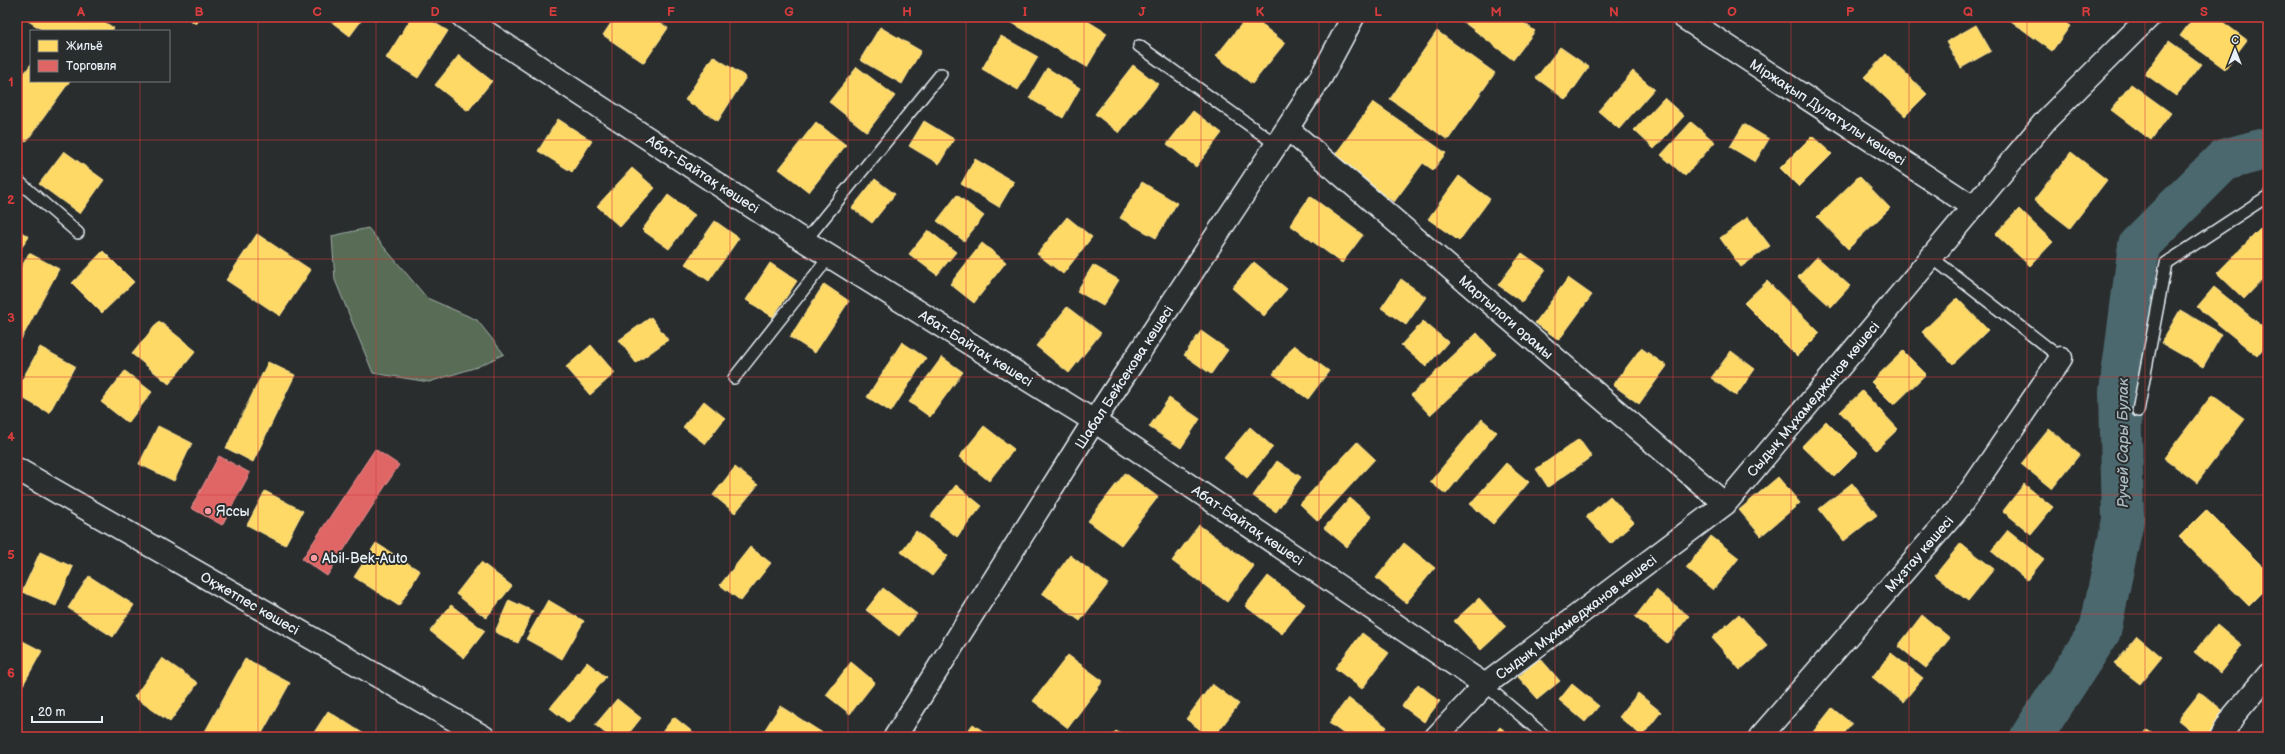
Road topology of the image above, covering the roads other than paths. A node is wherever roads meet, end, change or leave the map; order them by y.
1 (463, 17) edge
2 (1353, 17) edge
3 (1683, 17) edge
4 (2149, 17) edge
5 (1139, 46) dead end
6 (941, 74) dead end
7 (1282, 137) junction
8 (17, 180) edge
9 (2268, 196) edge
10 (1973, 207) junction
11 (78, 233) dead end
12 (805, 241) junction
13 (830, 256) junction
14 (1931, 258) junction
15 (2061, 358) joint
16 (734, 378) dead end
17 (2138, 411) dead end
18 (1094, 421) junction
19 (17, 469) edge
20 (1725, 504) junction
21 (2268, 675) edge
22 (1485, 685) junction
23 (484, 737) edge
24 (895, 737) edge
25 (1436, 737) edge
26 (1546, 737) edge
27 (1760, 737) edge
28 (2221, 737) edge

1 - 12 street, Абат-Байтақ көшесі
2 - 7 street, Шабал Бейсекова көшесі
3 - 10 street, Міржақып Дулатұлы көшесі
4 - 10 street, Сыдық Мұхамеджанов көшесі
5 - 7 lane
6 - 12 lane
7 - 18 street, Шабал Бейсекова көшесі
7 - 20 street, Мартылоги орамы
8 - 11 lane
9 - 17 lane
10 - 14 street, Сыдық Мұхамеджанов көшесі
12 - 13 street, Абат-Байтақ көшесі
13 - 16 lane
13 - 18 street, Абат-Байтақ көшесі
14 - 15 lane
14 - 20 street, Сыдық Мұхамеджанов көшесі
15 - 27 street, Мұзтау көшесі
18 - 22 street, Абат-Байтақ көшесі
18 - 24 street, Шабал Бейсекова көшесі
19 - 23 street, Оқжетпес көшесі
20 - 22 street, Сыдық Мұхамеджанов көшесі
21 - 28 street
22 - 25 street, Сыдық Мұхамеджанов көшесі
22 - 26 lane

